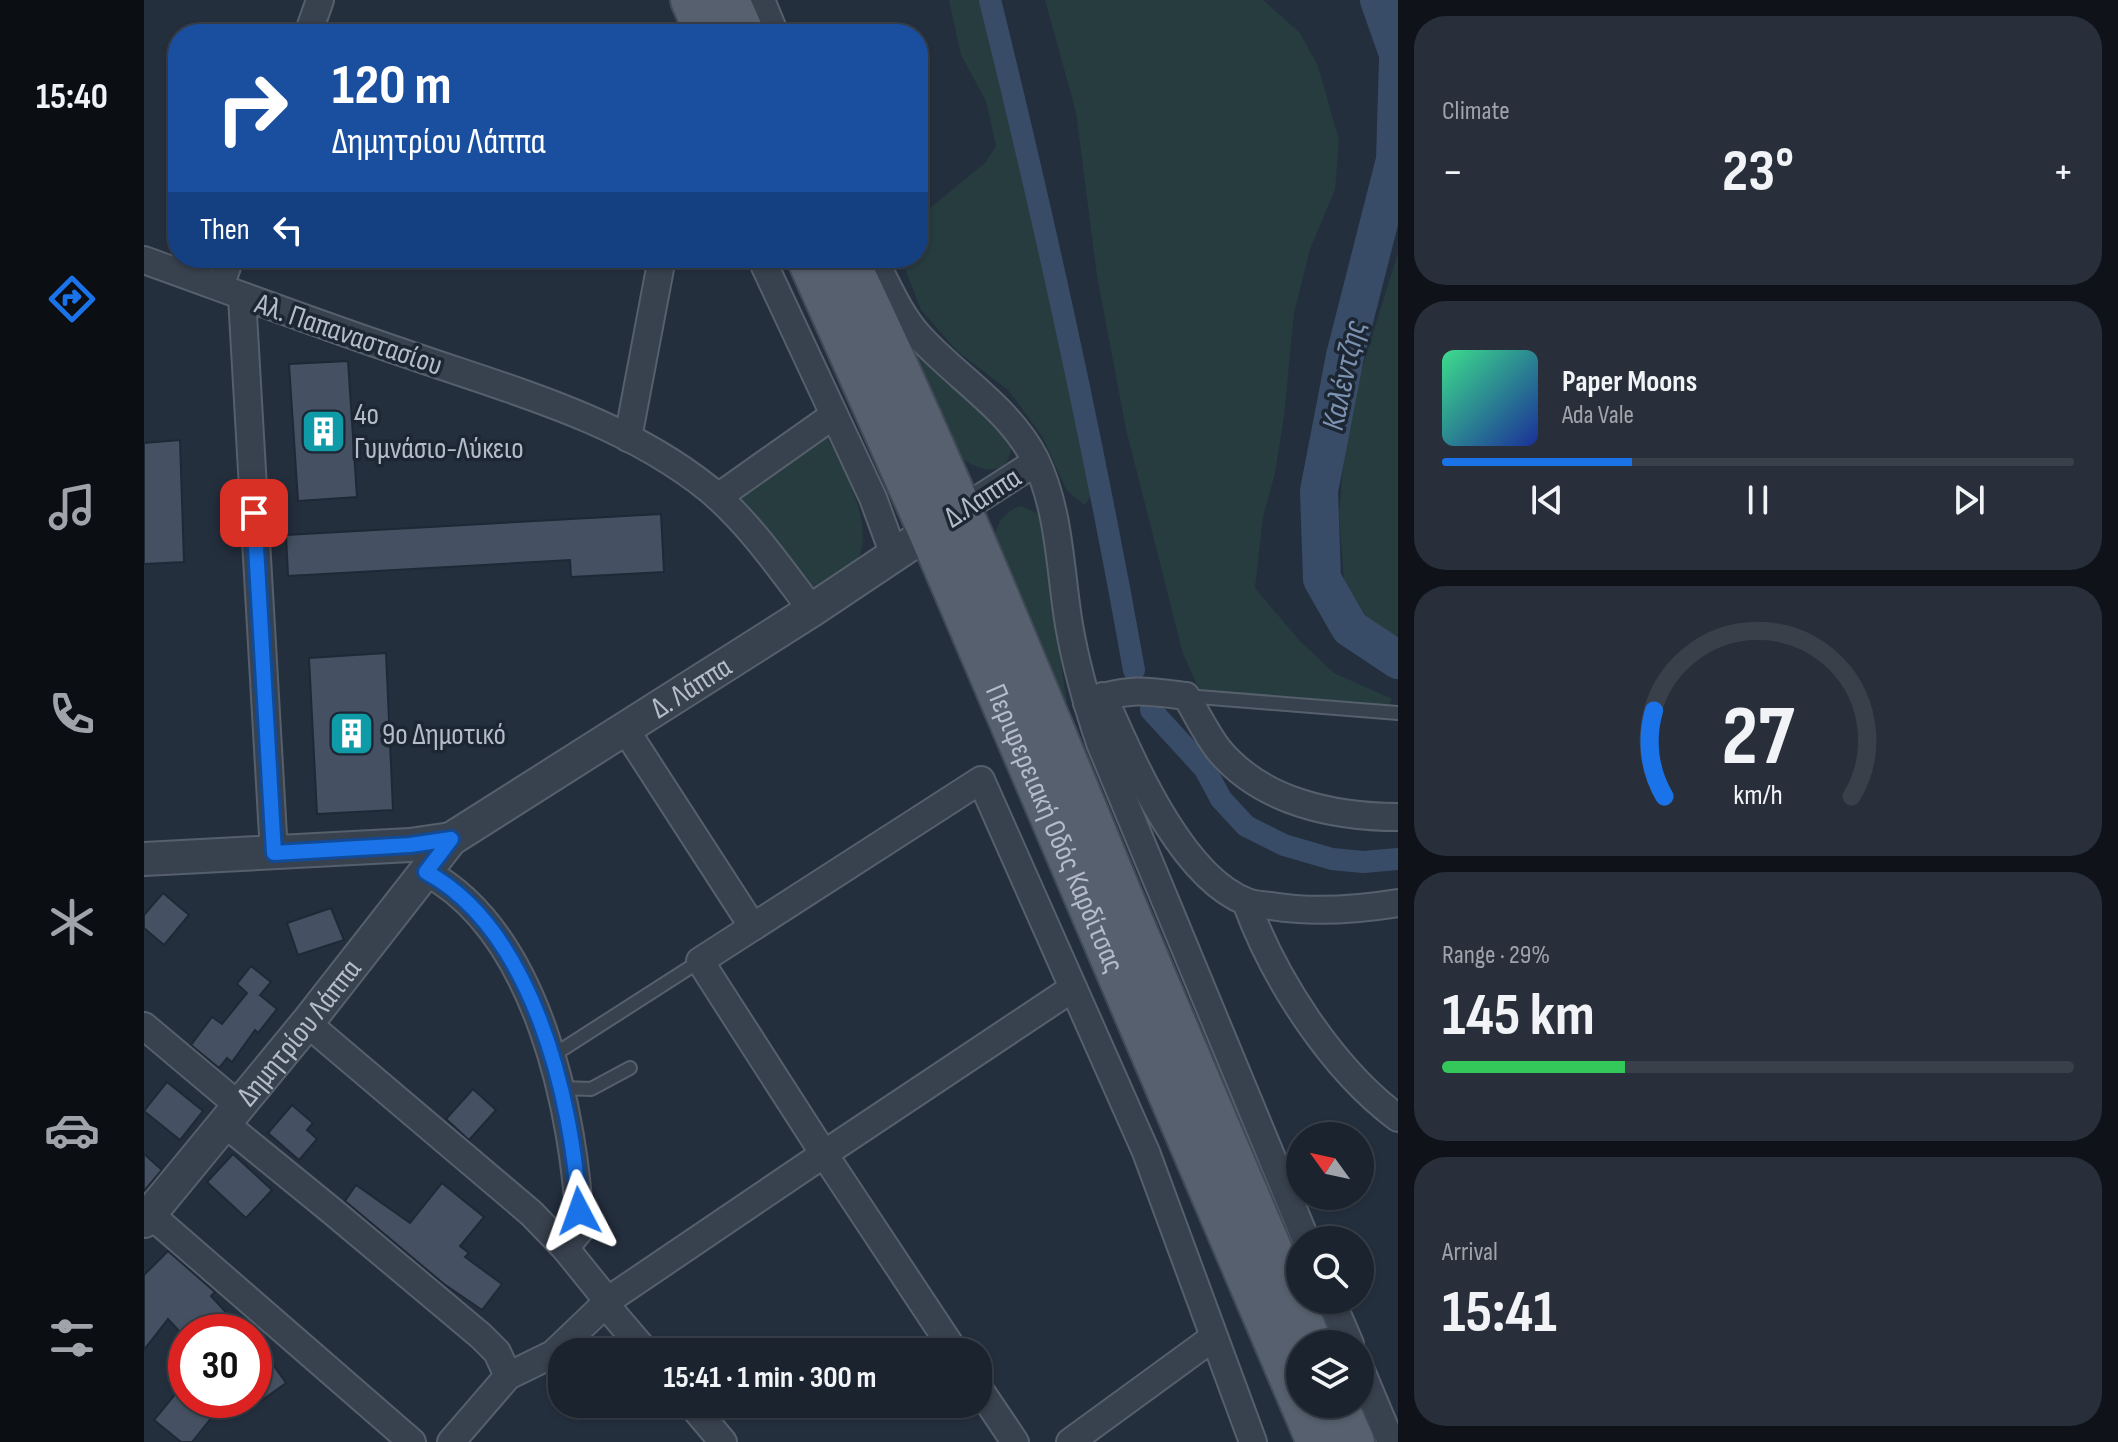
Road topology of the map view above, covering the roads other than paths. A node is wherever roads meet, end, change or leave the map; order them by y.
1 (320, 0) edge
2 (691, 0) edge
3 (729, 0) edge
4 (761, 0) edge
5 (312, 24) edge
6 (702, 24) edge
7 (740, 24) edge
8 (771, 24) edge
9 (144, 260) edge
10 (230, 268) edge
11 (660, 268) edge
12 (766, 268) edge
13 (811, 268) edge
14 (852, 268) edge
15 (878, 268) edge
16 (231, 292) junction
17 (834, 415) junction
18 (628, 438) junction
19 (1036, 462) junction
20 (718, 497) junction
21 (963, 509) junction
22 (929, 532) junction
23 (894, 555) junction
24 (812, 610) junction
25 (1186, 696) junction
26 (1095, 700) junction
27 (1398, 713) edge
28 (625, 729) junction
29 (1398, 817) edge
30 (451, 839) junction
31 (274, 853) junction
32 (144, 859) edge
33 (426, 872) junction
34 (1246, 902) junction
35 (1398, 903) edge
36 (753, 927) junction
37 (700, 961) junction
38 (1073, 988) junction
39 (307, 1023) junction
40 (144, 1026) edge
41 (552, 1056) junction
42 (630, 1068) dead end
43 (561, 1088) junction
44 (231, 1114) junction
45 (1398, 1118) edge
46 (824, 1154) junction
47 (146, 1215) edge
48 (1300, 1226) edge
49 (565, 1248) junction
50 (604, 1303) junction
51 (1306, 1330) edge
52 (1214, 1337) junction
53 (634, 1338) edge
54 (946, 1338) edge
55 (1286, 1370) edge
56 (508, 1376) junction
57 (1374, 1401) edge
58 (992, 1408) edge
59 (703, 1418) edge
60 (1307, 1418) edge
61 (1343, 1418) edge
62 (412, 1442) edge
63 (451, 1442) edge
64 (723, 1442) edge
65 (1015, 1442) edge
66 (1070, 1442) edge
67 (1253, 1442) edge
68 (1317, 1442) edge
69 (1354, 1442) edge
70 (1391, 1442) edge

1 - 5 street
2 - 6 main road
3 - 7 main road
4 - 8 street
9 - 16 street, Αλ. Παπαναστασίου
10 - 16 street
11 - 18 street
12 - 17 street
13 - 22 main road, Περιφερειακή Οδός Καρδίτσας
14 - 21 main road, Περιφερειακή Οδός Καρδίτσας
15 - 19 street
16 - 18 street, Αλ. Παπαναστασίου
16 - 31 street
17 - 20 street
17 - 23 street
18 - 20 street, Αλ. Παπαναστασίου
19 - 21 street, Δ.Λαππα
19 - 26 street
20 - 24 street, Αλ. Παπαναστασίου
21 - 22 street, Δ.Λαππα
21 - 51 main road, Περιφερειακή Οδός Καρδίτσας
22 - 23 street, Δ. Λάππα
22 - 55 main road, Περιφερειακή Οδός Καρδίτσας
23 - 24 street, Δ. Λάππα
24 - 28 street, Δ. Λάππα
25 - 26 street
25 - 27 lane
25 - 29 street
26 - 34 street
26 - 48 street
28 - 30 street, Δ. Λάππα
28 - 36 street
30 - 31 street
30 - 33 street, Δημητρίου Λάππα
31 - 32 street
33 - 39 street, Δημητρίου Λάππα
33 - 41 street
34 - 35 street
34 - 45 street
36 - 37 street
36 - 38 street
37 - 41 lane
37 - 46 street
38 - 46 street
38 - 52 street
39 - 44 street, Δημητρίου Λάππα
39 - 49 street
40 - 44 street
41 - 43 street
42 - 43 lane
43 - 49 street
44 - 47 street, Δημητρίου Λάππα
44 - 56 street
46 - 50 street
46 - 54 street
47 - 62 street
49 - 50 street
50 - 53 street
50 - 56 street
52 - 66 street
52 - 67 street
56 - 63 street
57 - 70 street
58 - 65 street
59 - 64 street
60 - 68 main road, Περιφερειακή Οδός Καρδίτσας
61 - 69 main road

